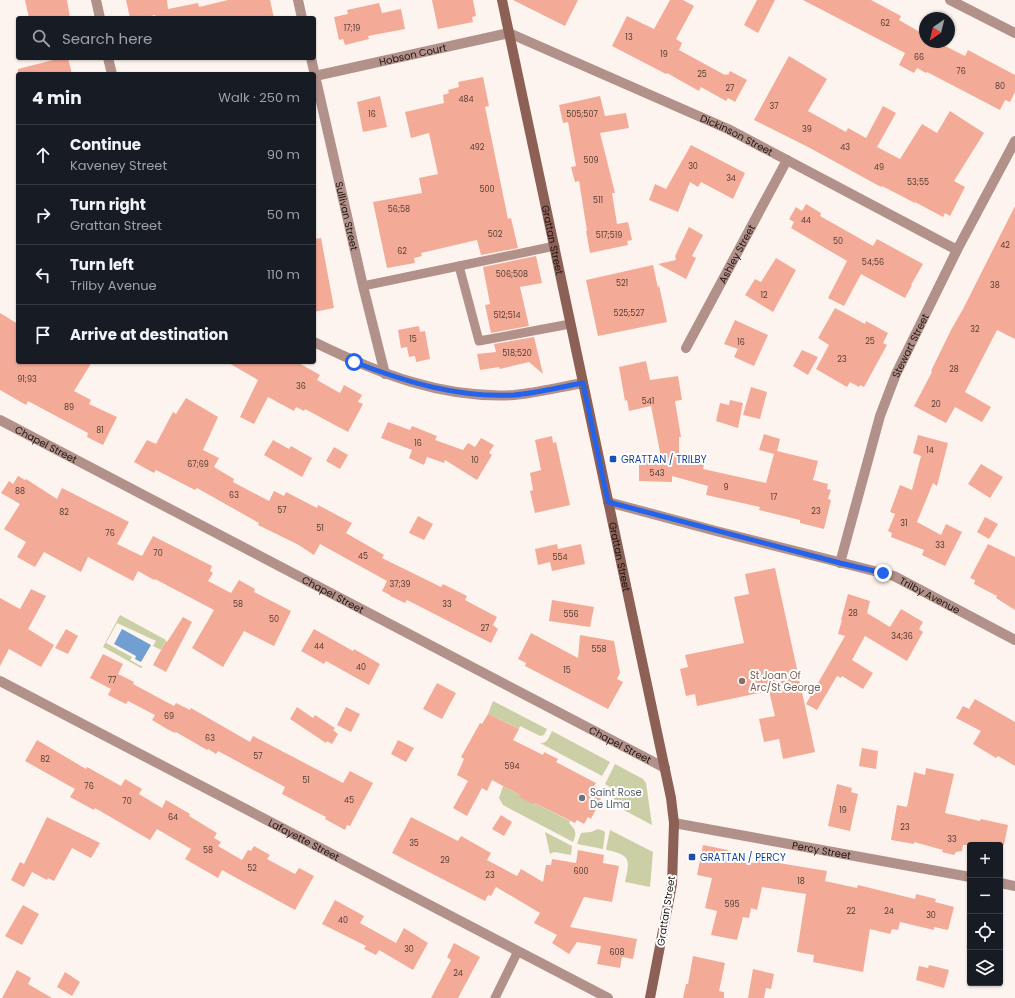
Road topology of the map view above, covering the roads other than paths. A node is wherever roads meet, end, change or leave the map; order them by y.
1 (96, 0) edge
2 (298, 0) edge
3 (502, 0) edge
4 (950, 0) edge
5 (100, 16) edge
6 (302, 16) edge
7 (509, 33) junction
8 (1015, 33) edge
9 (108, 60) edge
10 (311, 60) edge
11 (112, 72) edge
12 (314, 72) edge
13 (316, 76) edge
14 (316, 80) edge
15 (1015, 141) edge
16 (787, 160) junction
17 (555, 246) junction
18 (957, 250) junction
19 (459, 266) junction
20 (363, 286) junction
21 (570, 324) junction
22 (316, 343) edge
23 (686, 348) dead end
24 (385, 374) junction
25 (583, 383) junction
26 (0, 420) edge
27 (608, 502) junction
28 (840, 563) junction
29 (1015, 640) edge
30 (0, 681) edge
31 (665, 768) junction
32 (674, 823) junction
33 (967, 876) edge
34 (1003, 884) edge
35 (1015, 886) edge
36 (518, 952) junction
37 (495, 998) edge
38 (608, 998) edge
39 (650, 998) edge

1 - 5 street
2 - 6 street
3 - 7 main road, Grattan Street
4 - 8 street
7 - 13 street, Hobson Court
7 - 16 street, Dickinson Street
7 - 17 main road, Grattan Street
9 - 11 street
10 - 12 street, Sullivan Street
14 - 20 street, Sullivan Street
15 - 18 street, Stewart Street
16 - 18 street, Dickinson Street
16 - 23 street, Ashley Street
17 - 19 lane
17 - 21 main road, Grattan Street
18 - 28 street, Stewart Street
19 - 20 lane
19 - 21 lane
20 - 24 street, Sullivan Street
21 - 25 main road, Grattan Street
22 - 24 street
24 - 25 street
25 - 27 main road, Grattan Street
26 - 31 street, Chapel Street
27 - 28 street, Trilby Avenue
27 - 31 main road, Grattan Street
28 - 29 street, Trilby Avenue
30 - 36 street, Lafayette Street
31 - 32 main road, Grattan Street
32 - 33 street, Percy Street
32 - 39 main road, Grattan Street
34 - 35 street
36 - 37 lane
36 - 38 street, Lafayette Street

